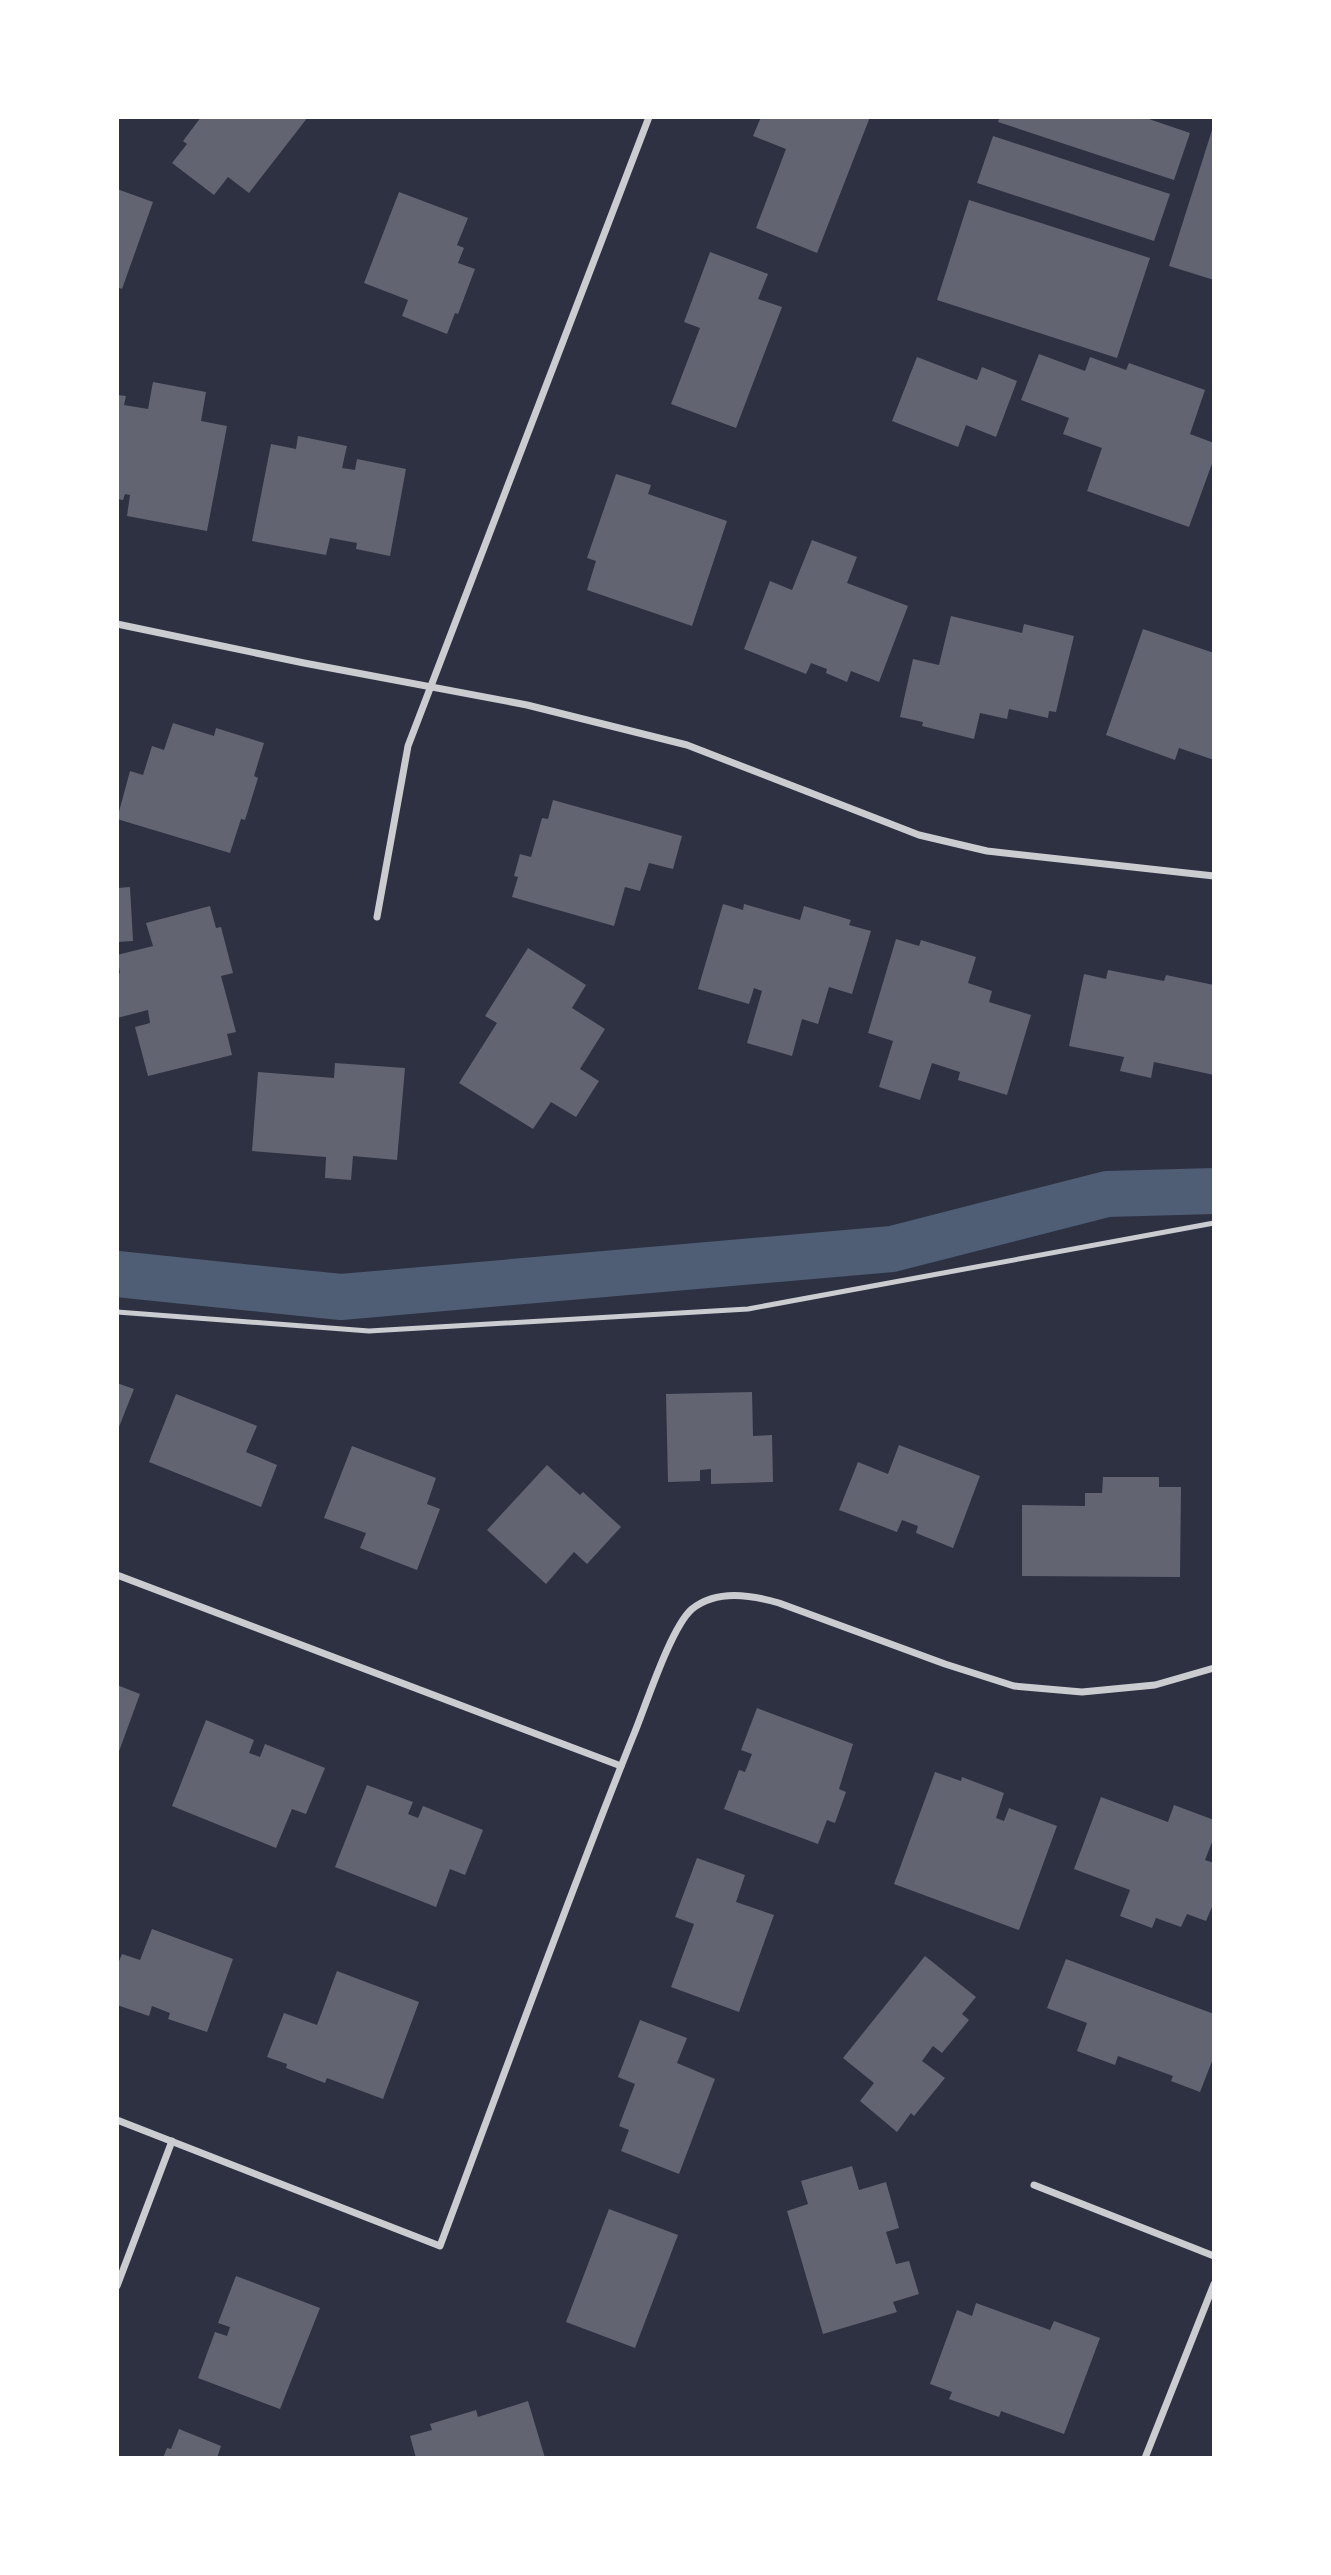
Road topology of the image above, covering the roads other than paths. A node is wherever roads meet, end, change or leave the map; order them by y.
1 (649, 117) edge
2 (117, 624) edge
3 (429, 687) junction
4 (1214, 876) edge
5 (377, 917) dead end
6 (1214, 1223) edge
7 (117, 1312) edge
8 (117, 1575) edge
9 (1214, 1668) edge
10 (621, 1766) junction
11 (117, 2120) edge
12 (172, 2141) junction
13 (1034, 2185) dead end
14 (1214, 2256) edge
15 (1214, 2284) edge
16 (117, 2286) edge
17 (1145, 2458) edge

1 - 3 street
2 - 3 street
3 - 4 street
3 - 5 street
6 - 7 lane
8 - 10 street
9 - 10 street
10 - 12 street
11 - 12 street
12 - 16 street
13 - 14 street
15 - 17 street

